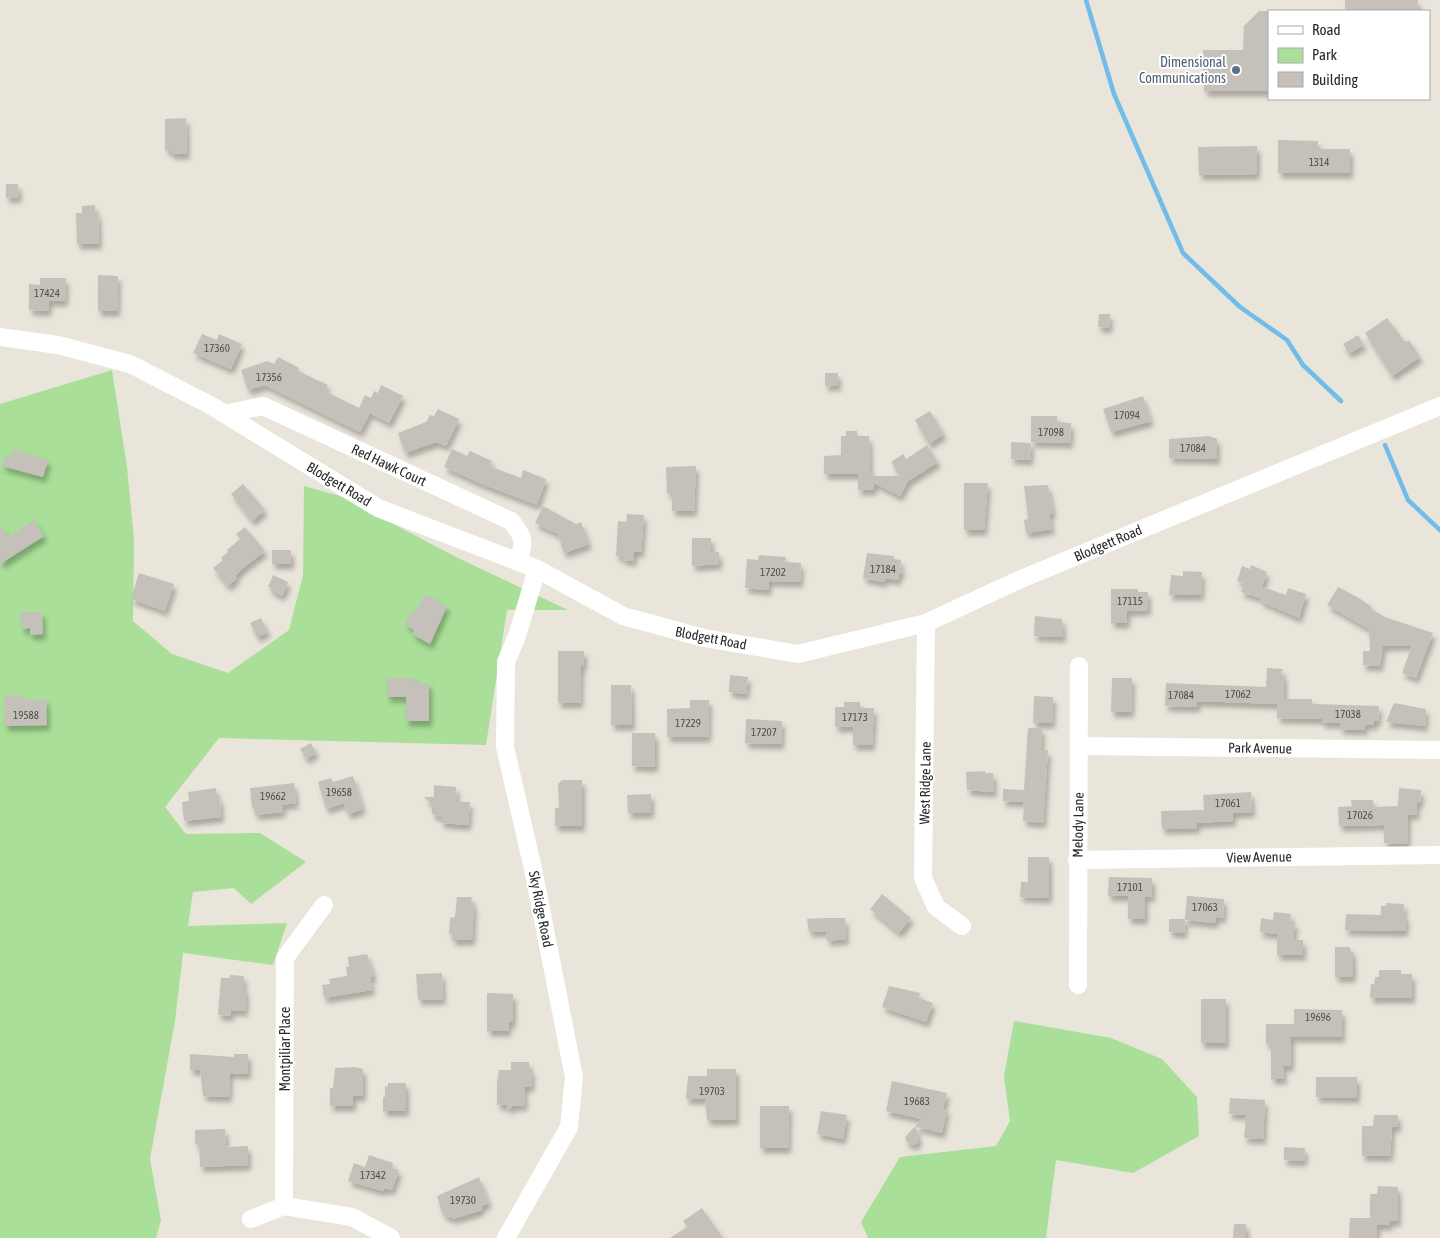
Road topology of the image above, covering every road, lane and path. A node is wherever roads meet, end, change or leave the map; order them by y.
1 (0, 337) edge
2 (1440, 406) edge
3 (224, 414) junction
4 (517, 561) junction
5 (537, 569) junction
6 (926, 623) junction
7 (1079, 666) dead end
8 (1080, 746) junction
9 (1440, 750) edge
10 (1440, 855) edge
11 (1077, 860) junction
12 (324, 905) dead end
13 (962, 926) dead end
14 (1078, 985) dead end
15 (284, 1206) junction
16 (251, 1219) dead end
17 (391, 1238) edge
18 (506, 1238) edge

1 - 3 street, Blodgett Road
2 - 6 street, Blodgett Road
3 - 4 street, Blodgett Road
3 - 4 street, Red Hawk Court
4 - 5 street, Blodgett Road
5 - 6 street, Blodgett Road
5 - 18 street, Sky Ridge Road
6 - 13 street, West Ridge Lane
7 - 8 street, Melody Lane
8 - 9 street, Park Avenue
8 - 11 street, Melody Lane
10 - 11 street, View Avenue
11 - 14 street, Melody Lane
12 - 15 street, Montpiliar Place
15 - 16 street
15 - 17 street

